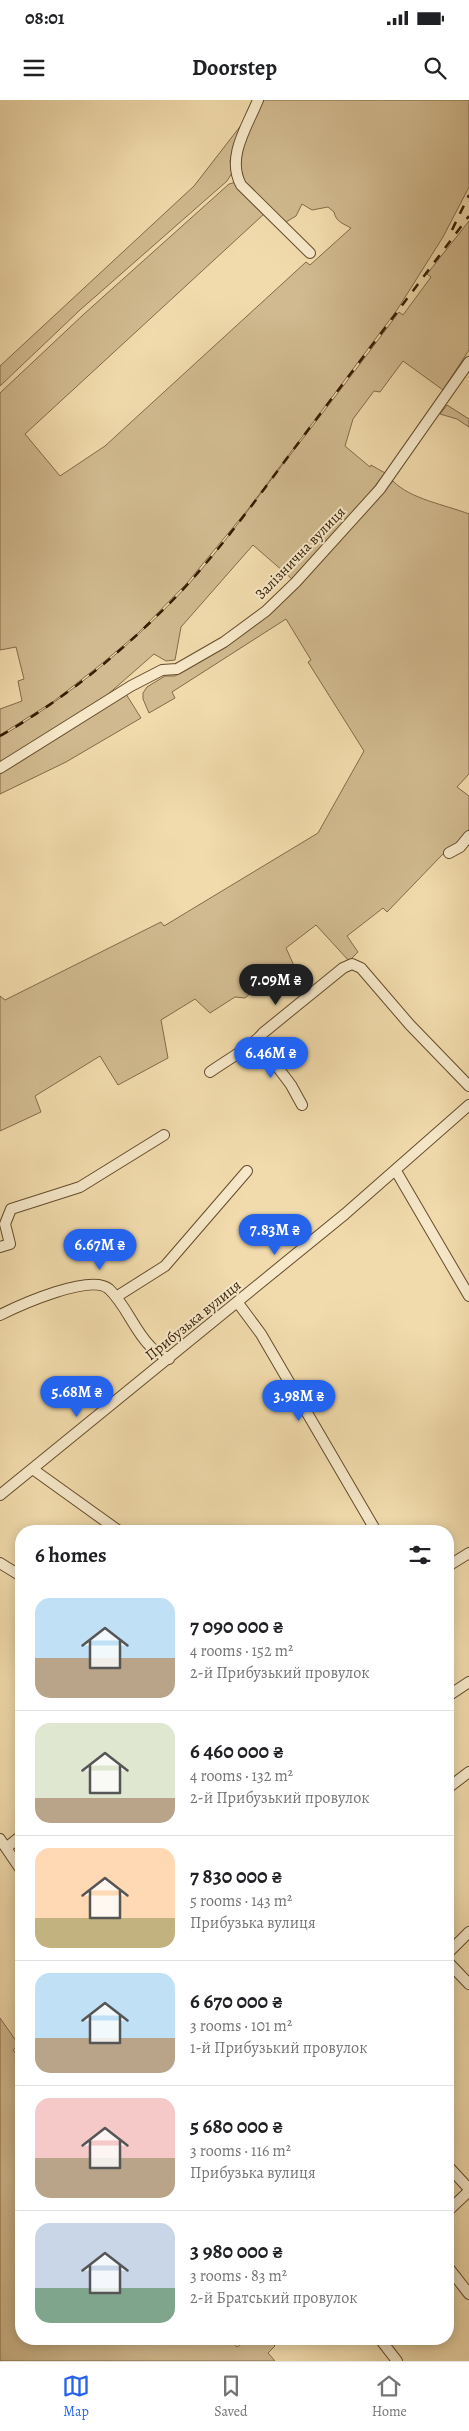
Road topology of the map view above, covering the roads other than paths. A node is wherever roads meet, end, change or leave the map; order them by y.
1 (258, 100) edge
2 (310, 253) dead end
3 (469, 362) edge
4 (0, 768) edge
5 (469, 836) edge
6 (449, 852) dead end
7 (258, 1041) junction
8 (210, 1072) dead end
9 (469, 1086) edge
10 (302, 1105) dead end
11 (469, 1105) edge
12 (164, 1135) dead end
13 (246, 1171) dead end
14 (396, 1171) junction
15 (0, 1248) edge
16 (469, 1296) edge
17 (116, 1297) junction
18 (238, 1303) junction
19 (0, 1314) edge
20 (168, 1359) junction
21 (34, 1470) junction
22 (0, 1495) edge
23 (111, 1525) edge
24 (372, 1525) edge
25 (469, 1553) edge
26 (454, 1562) edge
27 (0, 1563) edge
28 (15, 1572) edge
29 (469, 1682) edge
30 (454, 1692) edge
31 (469, 1772) edge
32 (454, 1783) edge
33 (15, 1839) edge
34 (3, 1844) edge
35 (15, 1861) edge
36 (469, 1932) edge
37 (454, 1947) edge
38 (454, 1968) edge
39 (469, 1984) edge
40 (454, 2173) edge
41 (469, 2190) edge
42 (454, 2205) edge
43 (454, 2275) edge
44 (469, 2294) edge
45 (385, 2345) edge
46 (397, 2361) edge

1 - 2 street
3 - 4 street, Залізнична вулиця
5 - 6 street
7 - 8 street
7 - 9 street
7 - 10 street
11 - 14 street, Прибузька вулиця
12 - 15 street
13 - 17 street
14 - 16 street
14 - 18 street, Прибузька вулиця
17 - 19 street
17 - 20 street
18 - 20 street, Прибузька вулиця
18 - 24 street
20 - 21 street, Прибузька вулиця
21 - 22 street, Прибузька вулиця
21 - 23 street
25 - 26 street
27 - 28 street
29 - 30 street
31 - 32 street
33 - 34 street
34 - 35 street
36 - 37 street
38 - 39 street
40 - 41 street
41 - 42 street
43 - 44 street
45 - 46 street

